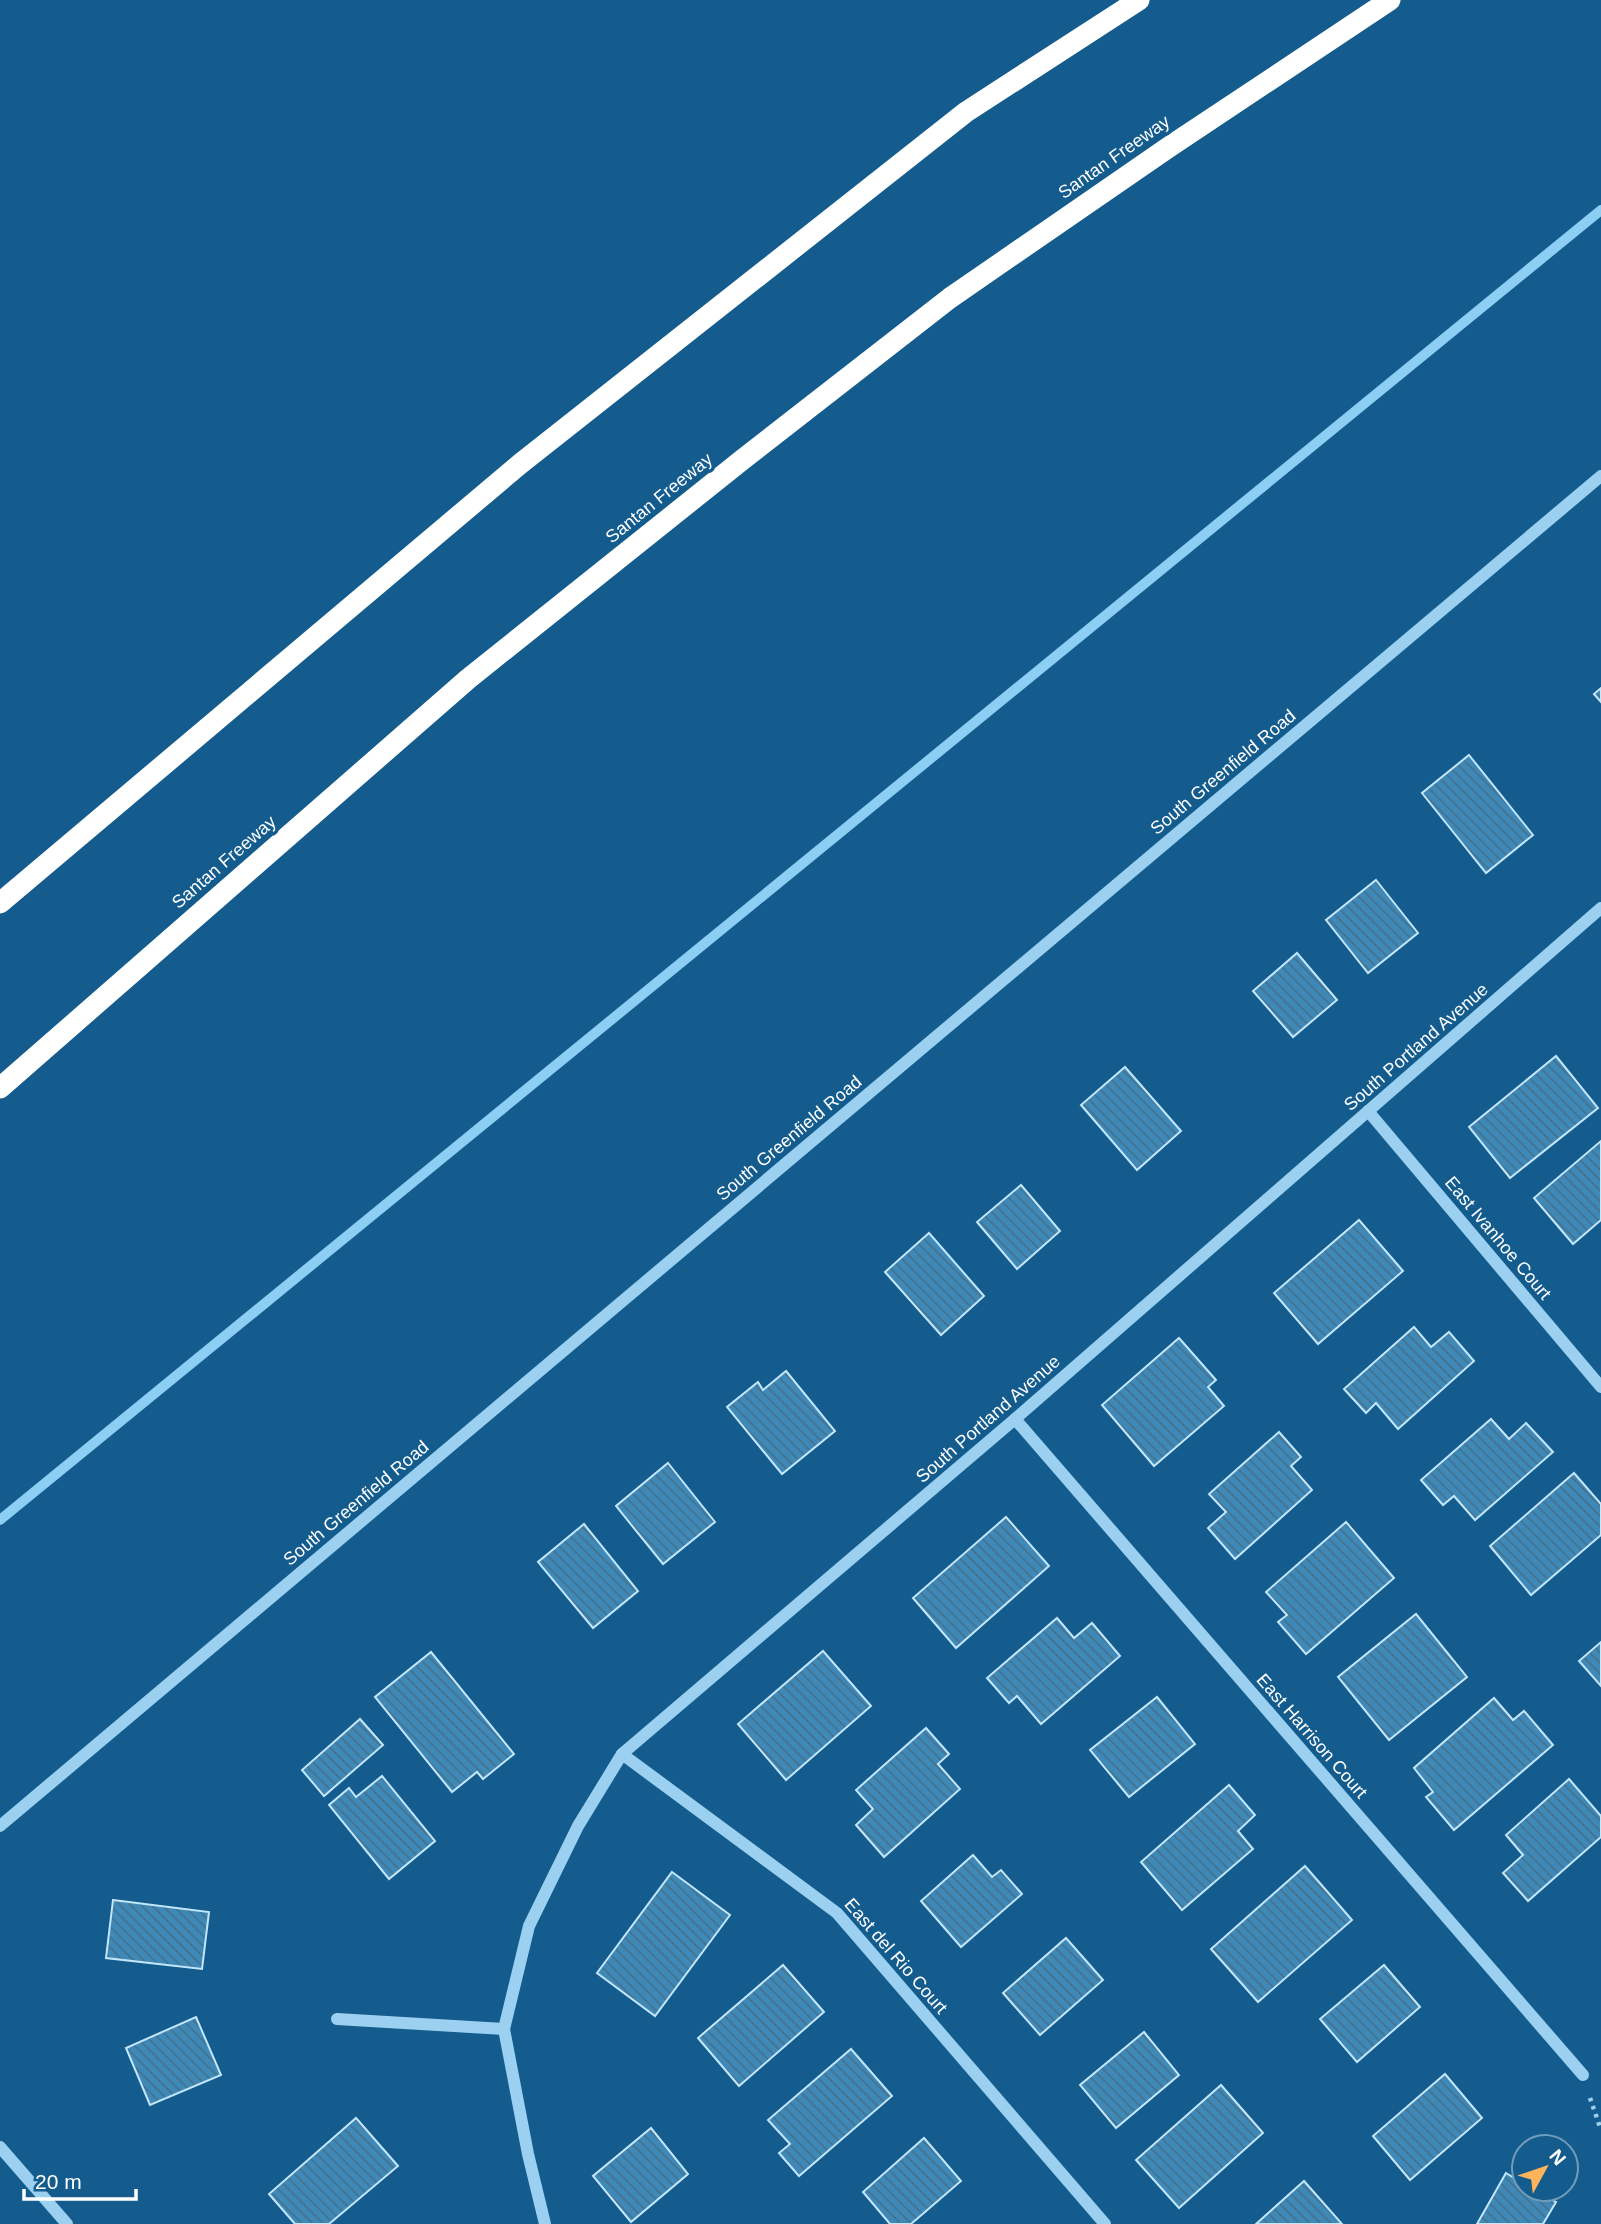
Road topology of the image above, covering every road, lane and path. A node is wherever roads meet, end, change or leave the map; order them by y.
1 (1139, 0) edge
2 (1390, 0) edge
3 (1601, 476) edge
4 (0, 903) edge
5 (1601, 908) edge
6 (0, 1088) edge
7 (1368, 1111) junction
8 (1601, 1387) edge
9 (1015, 1419) junction
10 (622, 1754) junction
11 (0, 1826) edge
12 (337, 2019) dead end
13 (504, 2029) junction
14 (1583, 2075) joint
15 (1601, 2130) edge
16 (0, 2147) edge
17 (67, 2224) edge
18 (545, 2224) edge
19 (1105, 2224) edge

1 - 4 highway
2 - 6 highway, Santan Freeway
3 - 11 street, South Greenfield Road
5 - 7 street, South Portland Avenue
7 - 8 street, East Ivanhoe Court
7 - 9 street, South Portland Avenue
9 - 10 street, South Portland Avenue
9 - 14 street, East Harrison Court
10 - 13 street, South Portland Avenue
10 - 19 street, East del Rio Court
12 - 13 street
13 - 18 street
14 - 15 path
16 - 17 street

